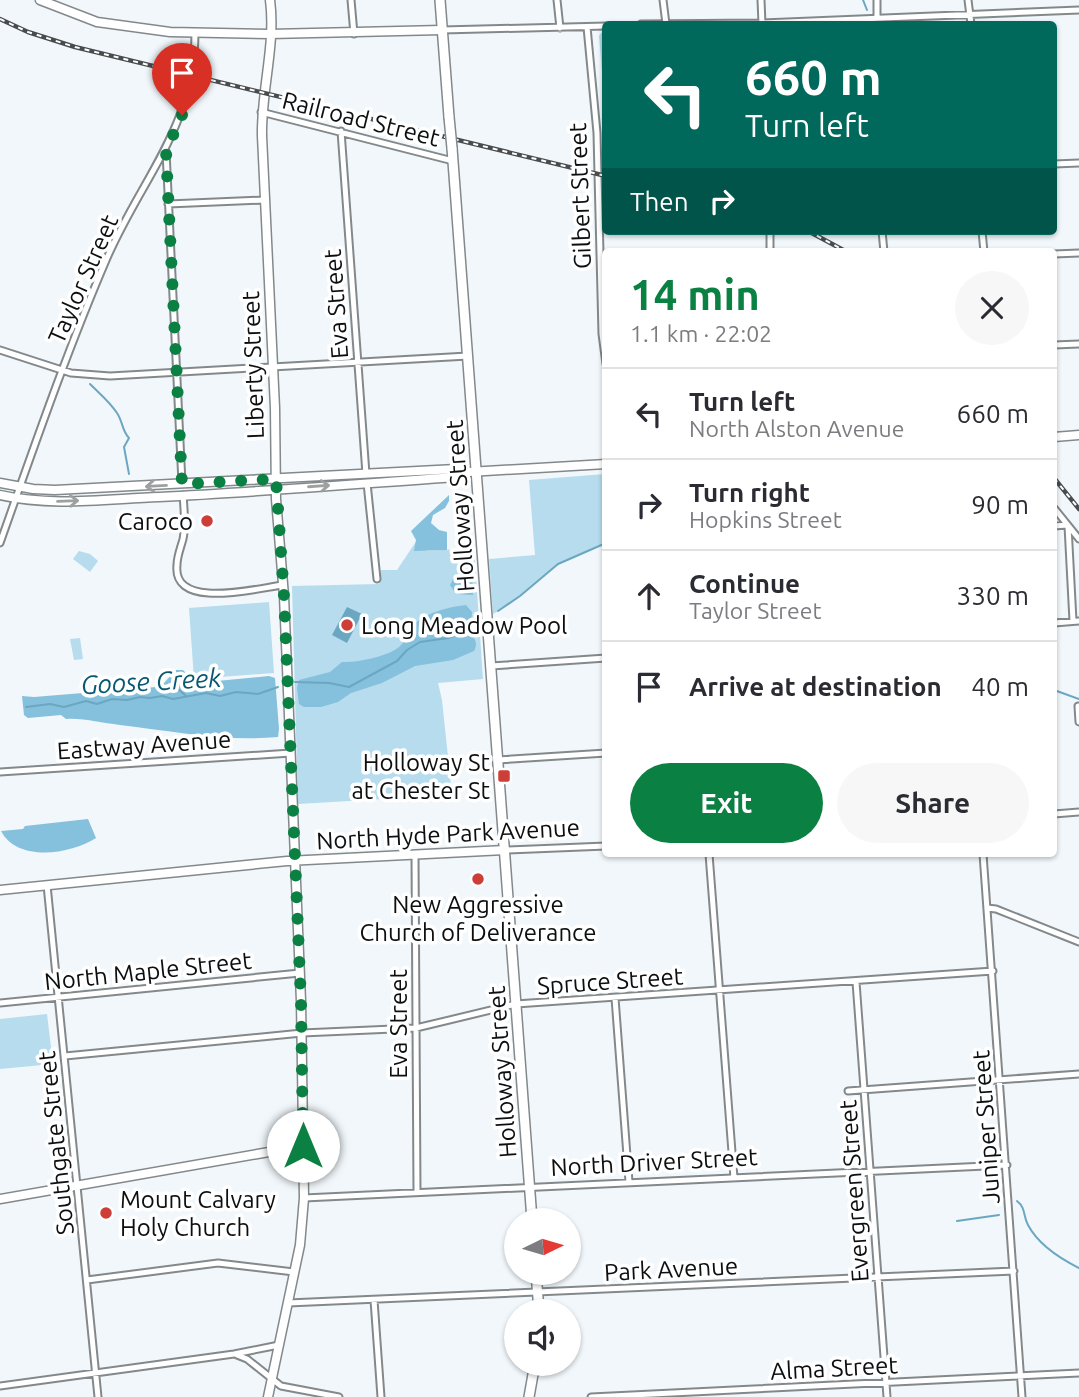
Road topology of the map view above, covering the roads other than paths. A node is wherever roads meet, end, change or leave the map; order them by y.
1 (40, 0) edge
2 (270, 0) edge
3 (351, 0) edge
4 (440, 0) edge
5 (557, 0) edge
6 (663, 0) edge
7 (761, 0) edge
8 (877, 0) edge
9 (968, 0) edge
10 (54, 3) edge
11 (1079, 10) edge
12 (970, 15) junction
13 (666, 21) edge
14 (762, 21) edge
15 (877, 21) edge
16 (971, 21) edge
17 (602, 26) edge
18 (587, 27) junction
19 (561, 28) junction
20 (442, 30) junction
21 (195, 32) junction
22 (270, 34) junction
23 (354, 34) junction
24 (261, 112) junction
25 (341, 131) junction
26 (597, 133) junction
27 (602, 133) edge
28 (166, 151) junction
29 (453, 161) junction
30 (1079, 163) edge
31 (1057, 164) edge
32 (265, 200) junction
33 (168, 204) junction
34 (1079, 253) edge
35 (1057, 254) edge
36 (602, 277) edge
37 (1079, 344) edge
38 (1057, 345) edge
39 (0, 350) edge
40 (468, 356) junction
41 (358, 362) junction
42 (273, 367) junction
43 (62, 371) junction
44 (176, 372) junction
45 (1079, 435) edge
46 (1057, 437) edge
47 (602, 464) edge
48 (473, 472) junction
49 (276, 479) junction
50 (366, 479) junction
51 (0, 483) edge
52 (182, 484) junction
53 (20, 487) junction
54 (276, 489) junction
55 (0, 495) edge
56 (183, 495) junction
57 (16, 498) junction
58 (1057, 512) edge
59 (1057, 526) edge
60 (1067, 526) junction
61 (1079, 539) edge
62 (0, 542) edge
63 (377, 579) dead end
64 (283, 585) junction
65 (1076, 621) edge
66 (1057, 623) edge
67 (602, 658) edge
68 (491, 666) junction
69 (1078, 706) edge
70 (1079, 722) edge
71 (291, 752) junction
72 (602, 753) edge
73 (498, 760) junction
74 (0, 772) edge
75 (1079, 812) edge
76 (1057, 814) edge
77 (602, 846) edge
78 (505, 850) junction
79 (415, 855) junction
80 (709, 857) edge
81 (983, 857) edge
82 (295, 861) junction
83 (47, 885) junction
84 (0, 890) edge
85 (987, 908) junction
86 (1079, 942) edge
87 (992, 971) junction
88 (300, 973) junction
89 (856, 982) junction
90 (720, 992) junction
91 (59, 997) junction
92 (615, 998) junction
93 (0, 1003) edge
94 (516, 1004) junction
95 (415, 1028) junction
96 (302, 1033) junction
97 (65, 1056) junction
98 (1079, 1074) edge
99 (1000, 1079) junction
100 (864, 1090) junction
101 (848, 1091) dead end
102 (303, 1146) junction
103 (1007, 1165) junction
104 (870, 1171) junction
105 (734, 1178) junction
106 (629, 1182) junction
107 (77, 1184) junction
108 (530, 1187) junction
109 (417, 1192) junction
110 (304, 1198) junction
111 (0, 1199) edge
112 (531, 1208) edge
113 (1014, 1271) junction
114 (294, 1272) junction
115 (878, 1277) junction
116 (87, 1280) junction
117 (537, 1285) edge
118 (538, 1293) junction
119 (538, 1299) edge
120 (374, 1300) junction
121 (288, 1303) junction
122 (279, 1345) junction
123 (234, 1354) junction
124 (96, 1373) junction
125 (1079, 1373) edge
126 (533, 1376) edge
127 (1021, 1377) junction
128 (271, 1379) junction
129 (886, 1382) junction
130 (0, 1386) edge
131 (98, 1397) edge
132 (268, 1397) edge
133 (339, 1397) edge
134 (381, 1397) edge
135 (529, 1397) edge
136 (591, 1397) edge
137 (887, 1397) edge
138 (1023, 1397) edge

1 - 10 street
2 - 22 street, Liberty Street
3 - 23 street
4 - 20 main road, Holloway Street
5 - 19 street
6 - 13 street
7 - 14 street
8 - 15 street
9 - 12 street
10 - 21 street
11 - 12 street
12 - 15 street
12 - 16 street
17 - 18 street
18 - 19 street
18 - 26 street, Gilbert Street
19 - 20 street
20 - 23 street
20 - 29 main road, Holloway Street, bridge
21 - 22 street
21 - 28 street, Taylor Street
22 - 23 street
22 - 24 street, Liberty Street
24 - 25 street, Railroad Street
24 - 32 street, Liberty Street
25 - 29 street, Railroad Street
25 - 41 street, Eva Street
26 - 27 street
26 - 36 street, Gilbert Street
28 - 33 street
28 - 43 street, Taylor Street
29 - 40 main road, Holloway Street
30 - 31 street
32 - 33 street
32 - 42 street, Liberty Street
33 - 44 street
34 - 35 street
37 - 38 street
39 - 43 street
40 - 41 street
40 - 48 main road, Holloway Street
41 - 42 street
41 - 50 street, Eva Street
42 - 44 street
42 - 49 street, Liberty Street
43 - 44 street
43 - 53 street, Taylor Street
44 - 52 street
45 - 46 street
47 - 48 street
48 - 50 street
48 - 68 main road, Holloway Street
49 - 50 street
49 - 52 street
49 - 54 street, Liberty Street
54 -> 50 street
50 - 63 street, Eva Street
51 - 53 street
52 -> 53 street
53 - 57 street, Taylor Street
54 - 56 street
54 - 64 street, Liberty Street
55 - 57 street
57 -> 56 street
56 - 64 street
57 - 62 street, Taylor Street
58 - 60 street
59 - 60 street
60 - 61 street
60 - 65 street
64 - 71 street, Liberty Street
65 - 66 street
67 - 68 street
68 - 73 main road, Holloway Street
69 - 70 street
71 - 74 street, Eastway Avenue
71 - 82 street, Liberty Street
72 - 73 street
73 - 78 main road, Holloway Street
75 - 76 street
77 - 78 street, North Hyde Park Avenue
78 - 79 street, North Hyde Park Avenue
78 - 94 main road, Holloway Street
79 - 82 street, North Hyde Park Avenue
79 - 95 street, Eva Street
80 - 90 street
81 - 85 street, Juniper Street
82 - 83 street, North Hyde Park Avenue
82 - 88 street, Liberty Street
83 - 84 street, North Hyde Park Avenue
83 - 91 street, Southgate Street
85 - 86 street
85 - 87 street, Juniper Street
87 - 89 street, Spruce Street
87 - 99 street, Juniper Street
88 - 91 street, North Maple Street
88 - 96 street, Liberty Street
89 - 90 street, Spruce Street
89 - 100 street, Evergreen Street
90 - 92 street, Spruce Street
90 - 105 street
91 - 93 street, North Maple Street
91 - 97 street, Southgate Street
92 - 94 street, Spruce Street
92 - 106 street
94 - 95 street, Spruce Street
94 - 108 main road, Holloway Street
95 - 96 street, Spruce Street
95 - 109 street, Eva Street
96 - 97 street, Spruce Street
96 - 102 street, Liberty Street
97 - 107 street, Southgate Street
98 - 99 street
99 - 100 street
99 - 103 street, Juniper Street
100 - 101 street
100 - 104 street, Evergreen Street
102 - 107 street
102 - 110 street, Liberty Street
103 - 104 street, North Driver Street
103 - 113 street, Juniper Street
104 - 105 street, North Driver Street
104 - 115 street, Evergreen Street
105 - 106 street, North Driver Street
106 - 108 street, North Driver Street
107 - 111 street
107 - 116 street, Southgate Street
108 - 109 street, North Driver Street
108 - 112 main road, Holloway Street
109 - 110 street, North Driver Street
110 - 114 street, Liberty Street
113 - 115 street, Park Avenue
113 - 127 street, Juniper Street
114 - 116 street
114 - 121 street, Liberty Street
115 - 118 street, Park Avenue
115 - 129 street, Evergreen Street
116 - 124 street, Southgate Street
117 - 118 main road
118 - 119 main road
118 - 120 street, Park Avenue
120 - 121 street, Park Avenue
120 - 134 street
121 - 122 street, Liberty Street
122 - 123 street
122 - 128 street, Liberty Street
123 - 124 street
123 - 128 street
124 - 130 street
124 - 131 street, Southgate Street
125 - 127 street, Alma Street
126 - 135 main road
127 - 129 street, Alma Street
127 - 138 street, Juniper Street
128 - 132 street, Liberty Street
128 - 133 street
129 - 136 street, Alma Street
129 - 137 street, Evergreen Street

